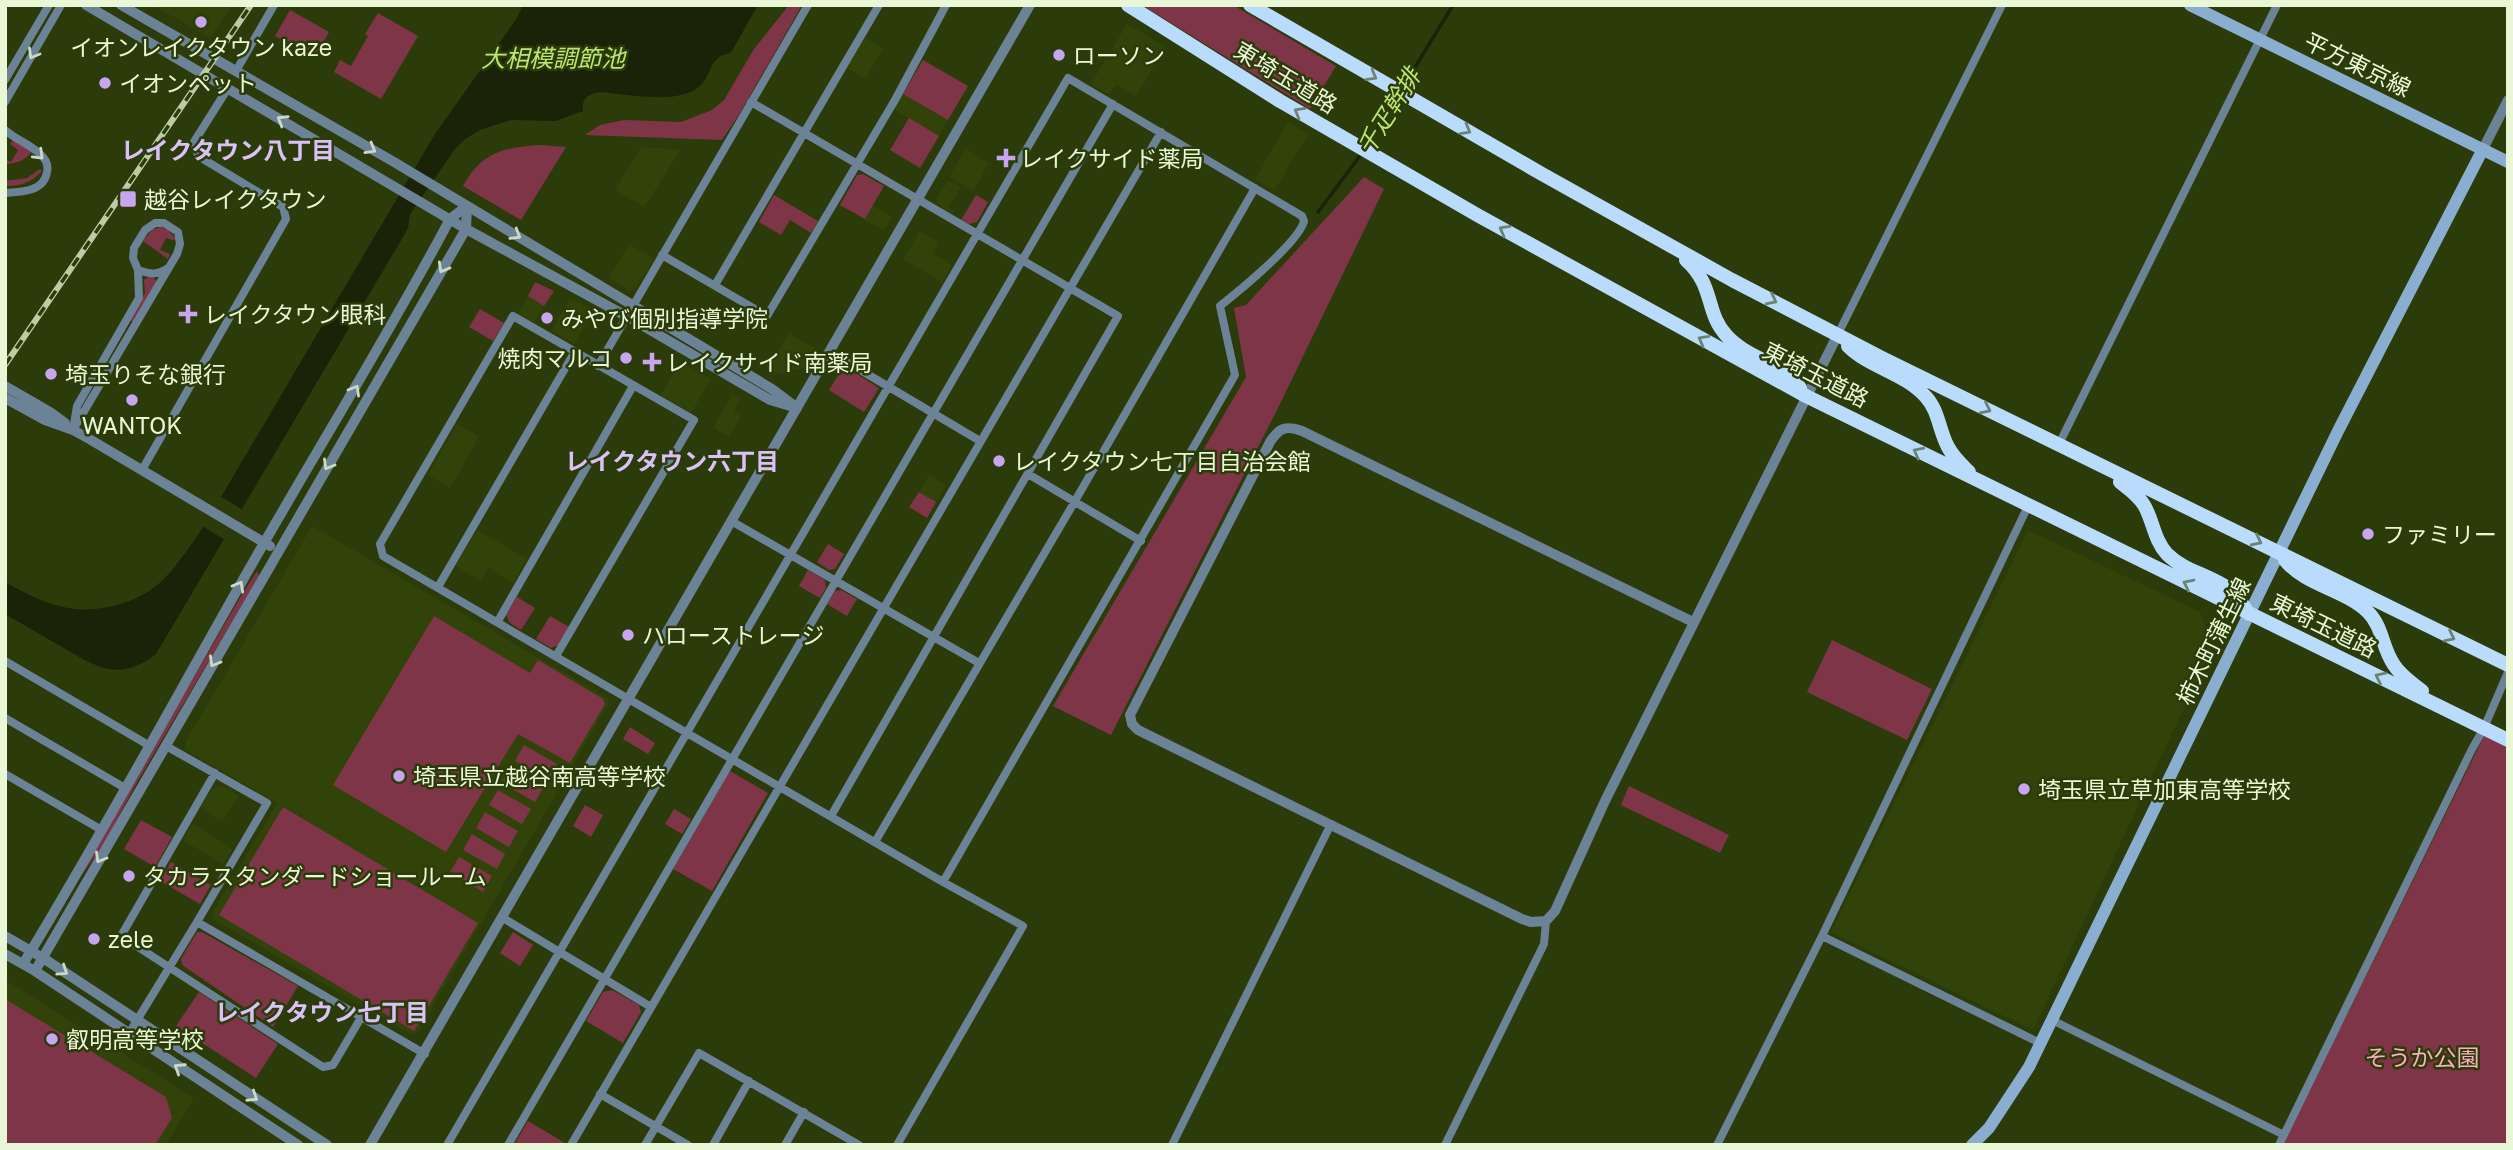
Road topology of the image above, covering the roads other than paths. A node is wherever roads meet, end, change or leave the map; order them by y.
1 (49, 5) edge
2 (61, 5) edge
3 (86, 5) edge
4 (121, 5) edge
5 (274, 5) edge
6 (808, 5) edge
7 (879, 5) edge
8 (946, 5) edge
9 (1030, 5) edge
10 (1128, 5) edge
11 (1250, 5) edge
12 (2002, 5) edge
13 (2190, 5) edge
14 (2277, 5) edge
15 (2260, 40) junction
16 (236, 71) junction
17 (5, 80) edge
18 (228, 88) junction
19 (2508, 100) edge
20 (5, 102) edge
21 (751, 102) junction
22 (1113, 104) junction
23 (5, 131) edge
24 (1161, 132) junction
25 (803, 133) junction
26 (2483, 149) junction
27 (2508, 162) edge
28 (858, 163) junction
29 (1255, 188) junction
30 (5, 193) edge
31 (919, 200) junction
32 (467, 206) junction
33 (450, 219) junction
34 (466, 229) junction
35 (977, 233) junction
36 (1666, 244) junction
37 (662, 255) junction
38 (1022, 260) junction
39 (170, 267) junction
40 (138, 270) junction
41 (715, 285) junction
42 (1069, 287) junction
43 (634, 306) junction
44 (628, 317) junction
45 (1838, 334) junction
46 (830, 352) junction
47 (574, 353) junction
48 (598, 366) junction
49 (5, 386) edge
50 (633, 386) junction
51 (889, 386) junction
52 (1806, 396) junction
53 (5, 398) edge
54 (797, 408) junction
55 (933, 413) junction
56 (73, 430) junction
57 (981, 441) junction
58 (2059, 444) junction
59 (2094, 463) junction
60 (142, 470) junction
61 (1028, 474) junction
62 (1987, 485) junction
63 (1075, 501) junction
64 (2028, 506) junction
65 (733, 522) junction
66 (1141, 541) junction
67 (264, 543) junction
68 (278, 551) junction
69 (2279, 552) junction
70 (790, 554) junction
71 (837, 581) junction
72 (438, 587) junction
73 (883, 608) junction
74 (2249, 614) junction
75 (498, 621) junction
76 (1693, 622) junction
77 (934, 637) junction
78 (556, 656) junction
79 (5, 662) edge
80 (979, 663) junction
81 (2508, 665) edge
82 (2508, 672) edge
83 (629, 699) junction
84 (2439, 705) junction
85 (5, 718) edge
86 (2484, 728) junction
87 (686, 733) junction
88 (2508, 740) edge
89 (150, 746) junction
90 (166, 746) junction
91 (732, 758) junction
92 (215, 773) junction
93 (5, 774) edge
94 (780, 785) junction
95 (125, 788) junction
96 (831, 816) junction
97 (1331, 824) junction
98 (100, 829) junction
99 (875, 842) junction
100 (943, 883) junction
101 (503, 918) junction
102 (1546, 920) junction
103 (197, 922) junction
104 (5, 936) edge
105 (1822, 936) junction
106 (31, 950) junction
107 (559, 951) junction
108 (5, 954) edge
109 (43, 958) junction
110 (23, 964) junction
111 (172, 967) junction
112 (35, 971) junction
113 (604, 979) junction
114 (651, 1007) junction
115 (362, 1016) junction
116 (2052, 1020) junction
117 (137, 1021) junction
118 (128, 1035) junction
119 (2040, 1043) junction
120 (425, 1054) junction
121 (749, 1081) junction
122 (600, 1094) junction
123 (804, 1112) junction
124 (656, 1126) junction
125 (2284, 1135) junction
126 (855, 1144) edge
127 (298, 1145) edge
128 (327, 1145) edge
129 (370, 1145) edge
130 (447, 1145) edge
131 (508, 1145) edge
132 (571, 1145) edge
133 (645, 1145) edge
134 (688, 1145) edge
135 (713, 1145) edge
136 (785, 1145) edge
137 (897, 1145) edge
138 (1172, 1145) edge
139 (1445, 1145) edge
140 (1717, 1145) edge
141 (1972, 1145) edge
142 (2279, 1145) edge

1 - 17 street
2 -> 20 street
3 - 18 street
4 - 16 street
5 - 16 street
6 - 21 street
7 - 25 street
8 - 28 street
9 - 31 street
52 -> 10 highway, 東埼玉道路
11 -> 36 highway, 東埼玉道路
12 - 45 street
13 - 15 main road, 平方東京線
14 - 15 street
15 - 26 main road, 平方東京線
15 - 58 street
16 -> 32 street
33 -> 18 street
18 - 60 street
19 - 26 street
21 - 25 street
21 - 37 street
22 - 24 street
22 - 35 street
22 - 38 street
23 -> 30 street
24 - 29 street
24 - 42 street
25 - 28 street
25 - 41 street
26 - 27 main road, 平方東京線
26 - 69 main road, 柿木町蒲生線
28 - 31 street
28 - 41 street
29 - 63 street
29 - 66 street
31 - 35 street
31 - 46 street
32 - 33 street
32 - 34 street
32 -> 43 street
33 - 34 street
67 -> 33 street
34 - 44 street
34 -> 68 street
35 - 38 street
35 - 51 street
36 -> 45 highway, 東埼玉道路
36 - 52 highway
37 - 41 street
37 - 43 street
38 - 42 street
38 - 55 street
39 - 40 street
39 - 40 street
39 - 56 street
40 - 56 street
42 - 57 street
42 - 61 street
43 - 44 street
43 - 54 street
44 - 48 street
44 - 54 street
45 - 52 street
45 -> 58 highway, 東埼玉道路
45 - 62 highway
46 - 51 street
46 - 54 street
47 - 48 street
47 - 72 street
47 - 72 street
48 - 50 street
49 - 56 street
50 - 75 street
50 - 78 street
51 - 55 street
51 - 70 street
62 -> 52 highway, 東埼玉道路
52 - 76 street
53 - 56 street
54 - 65 street
55 - 57 street
55 - 71 street
56 - 60 street
57 - 73 street
58 - 59 highway, 東埼玉道路
59 -> 69 highway, 東埼玉道路
59 - 74 highway
60 - 67 street
61 - 63 street
61 - 77 street
62 - 64 highway, 東埼玉道路
63 - 66 street
63 - 80 street
74 -> 64 highway, 東埼玉道路
64 - 105 street
65 - 70 street
65 - 83 street
66 - 100 street
67 - 68 street
89 -> 67 street
68 -> 90 street
69 - 74 main road, 柿木町蒲生線
69 -> 81 highway, 東埼玉道路
69 - 84 highway
70 - 71 street
70 - 87 street
71 - 73 street
71 - 91 street
72 - 75 street
73 - 77 street
73 - 94 street
84 -> 74 highway, 東埼玉道路
74 - 116 main road, 柿木町蒲生線
75 - 78 street
76 - 97 street
76 - 102 street
77 - 80 street
77 - 96 street
78 - 83 street
79 - 89 street
80 - 99 street
82 - 86 street
83 - 87 street
83 - 101 street
84 - 86 highway, 東埼玉道路
85 - 95 street
86 - 88 highway, 東埼玉道路
86 - 125 street
87 - 91 street
87 - 107 street
89 - 95 street
90 - 92 street
90 -> 109 street
91 - 94 street
91 - 113 street
92 - 103 street
92 - 111 street
93 - 98 street
94 - 96 street
94 - 114 street
95 - 98 street
96 - 99 street
97 - 102 street
97 - 138 street
98 - 106 street
99 - 100 street
100 - 137 street
101 - 107 street
101 - 120 street
102 - 139 street
103 - 111 street
103 - 115 street
104 - 106 street
105 - 119 street
105 - 140 street
106 - 109 street
106 - 110 street
107 - 113 street
107 - 130 street
108 - 110 street
109 - 112 street
109 -> 117 street
110 - 112 street
111 - 115 street
111 - 117 street
112 - 118 street
113 - 114 street
113 - 131 street
114 - 122 street
115 - 120 street
116 - 119 main road, 柿木町蒲生線
116 - 125 street
117 - 118 street
117 -> 128 street
127 -> 118 street
119 - 141 main road, 柿木町蒲生線
120 - 129 street
121 - 123 street
121 - 124 street
121 - 135 street
122 - 124 street
122 - 132 street
123 - 126 street
123 - 136 street
124 - 133 street
124 - 134 street
125 - 142 street

